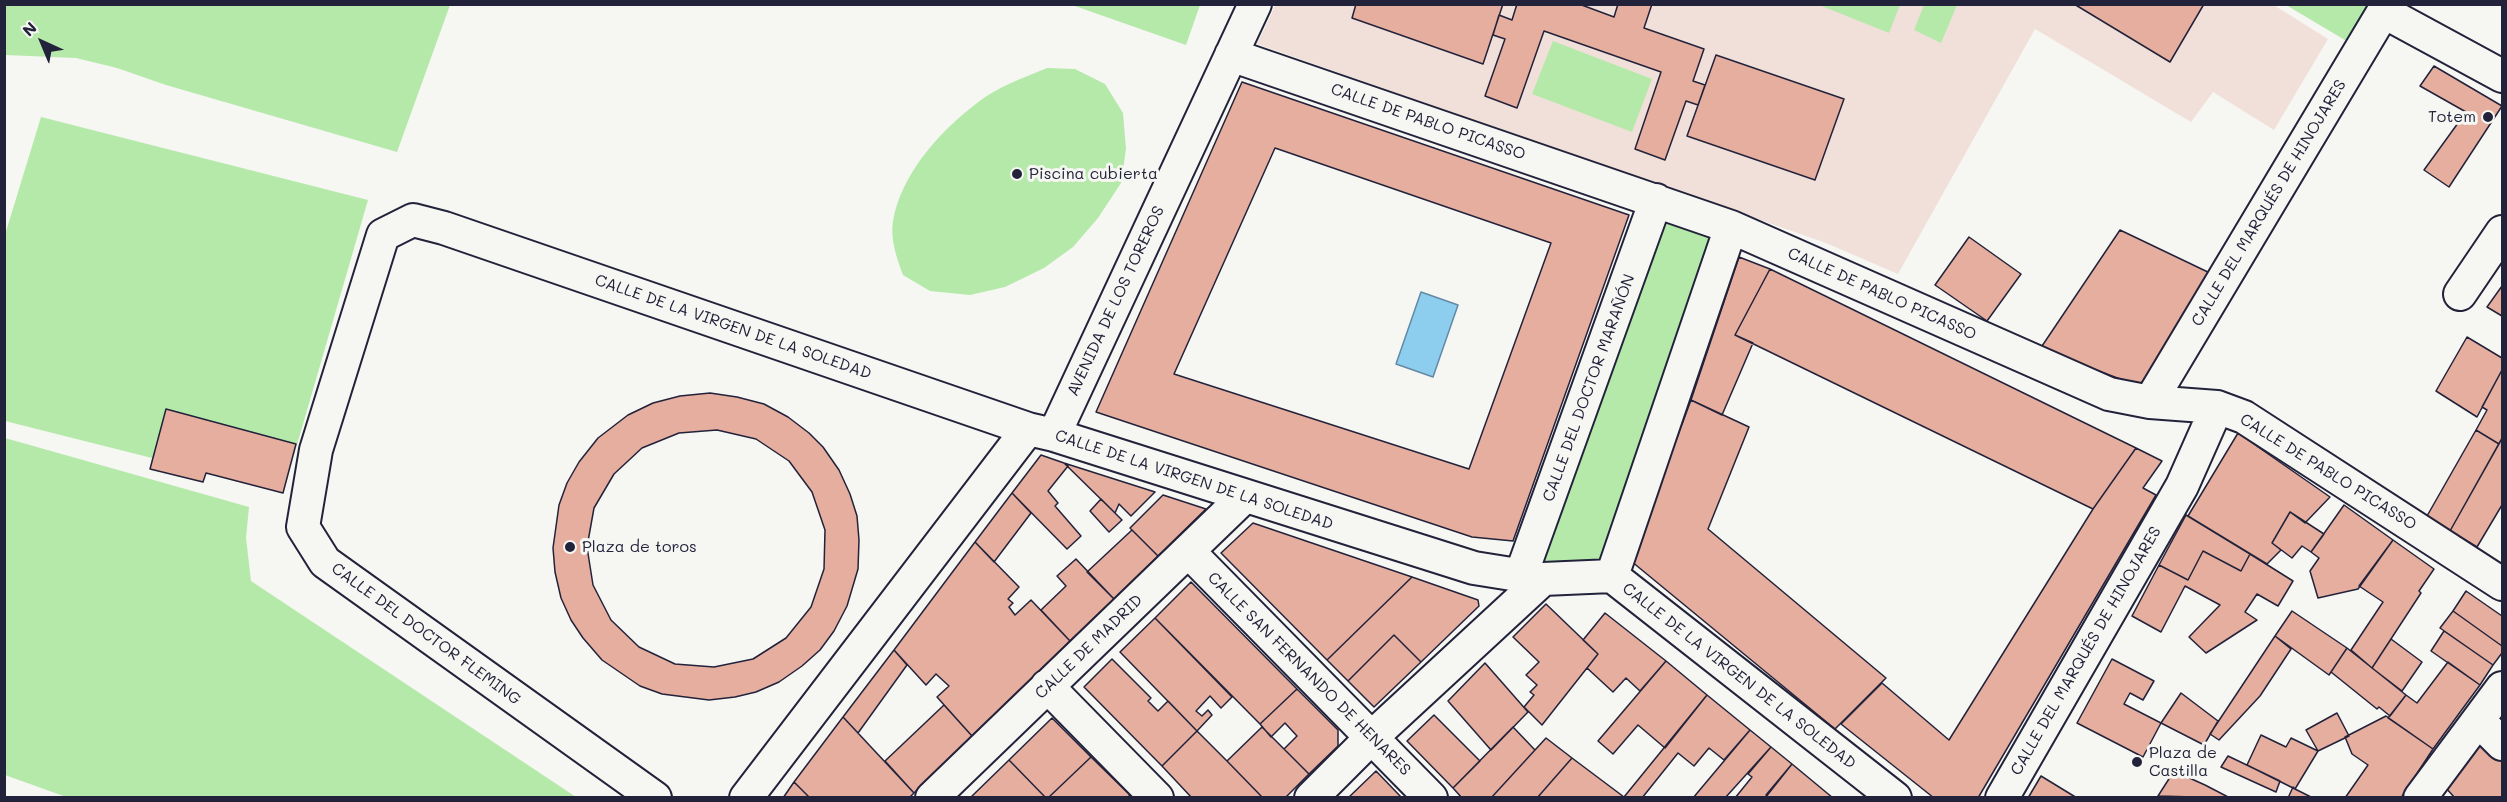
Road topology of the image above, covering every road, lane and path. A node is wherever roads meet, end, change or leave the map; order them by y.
1 (1255, 4) edge
2 (2386, 8) edge
3 (1232, 55) junction
4 (2502, 76) edge
5 (1656, 200) junction
6 (1731, 227) junction
7 (444, 228) joint
8 (2502, 232) edge
9 (2460, 294) dead end
10 (2150, 402) junction
11 (2217, 407) junction
12 (1041, 432) junction
13 (1245, 496) junction
14 (1188, 551) junction
15 (1612, 576) junction
16 (1532, 577) junction
17 (2502, 584) edge
18 (1047, 686) junction
19 (2502, 688) edge
20 (2479, 721) junction
21 (1372, 737) junction
22 (2502, 744) edge
23 (655, 798) edge
24 (746, 798) edge
25 (932, 798) edge
26 (1157, 798) edge
27 (1311, 798) edge
28 (1431, 798) edge
29 (1895, 798) edge
30 (2002, 798) edge
31 (2420, 798) edge

1 - 3 street, AVENIDA DE LOS TOREROS
2 - 4 street
2 - 10 street, CALLE DEL MARQUÉS DE HINOJARES
3 - 5 street, CALLE DE PABLO PICASSO
3 - 12 street, AVENIDA DE LOS TOREROS
5 - 6 street, CALLE DE PABLO PICASSO
5 - 16 street, CALLE DEL DOCTOR MARAÑÓN
6 - 10 street, CALLE DE PABLO PICASSO
6 - 15 street
7 - 12 street, CALLE DE LA VIRGEN DE LA SOLEDAD
7 - 23 street, CALLE DEL DOCTOR FLEMING
8 - 9 street
10 - 11 street, CALLE DE PABLO PICASSO
11 - 17 street, CALLE DE PABLO PICASSO
11 - 30 street, CALLE DEL MARQUÉS DE HINOJARES
12 - 13 street, CALLE DE LA VIRGEN DE LA SOLEDAD
12 - 24 street, AVENIDA DE LOS TOREROS
13 - 14 street, CALLE DE MADRID
13 - 16 street, CALLE DE LA VIRGEN DE LA SOLEDAD
14 - 18 street, CALLE DE MADRID
14 - 21 street, CALLE SAN FERNANDO DE HENARES
15 - 16 street, CALLE DE LA VIRGEN DE LA SOLEDAD
15 - 29 street, CALLE DE LA VIRGEN DE LA SOLEDAD
16 - 21 street, CALLE DEL DOCTOR MARAÑÓN
18 - 25 street, CALLE DE MADRID
18 - 26 street
19 - 20 street
20 - 22 street
20 - 31 street
21 - 27 street, CALLE DEL DOCTOR MARAÑÓN
21 - 28 street, CALLE SAN FERNANDO DE HENARES

